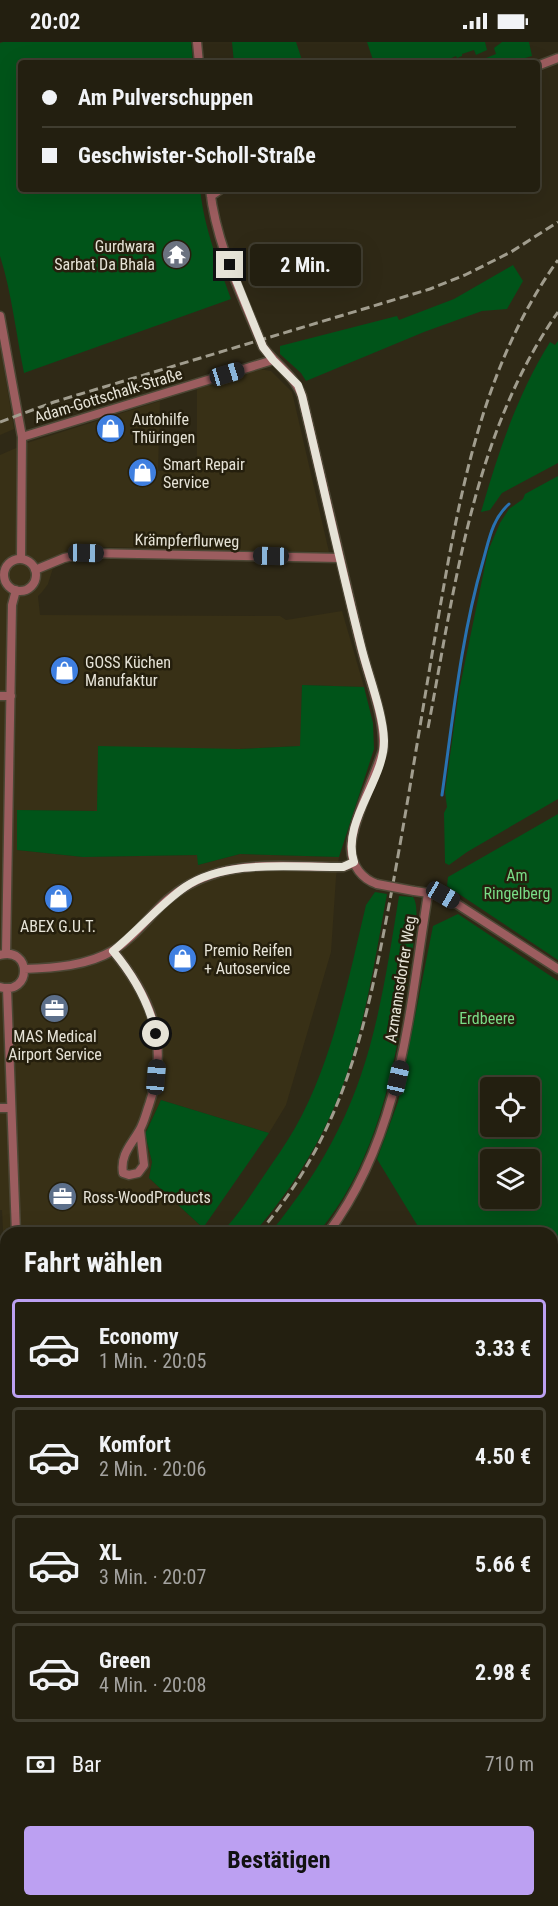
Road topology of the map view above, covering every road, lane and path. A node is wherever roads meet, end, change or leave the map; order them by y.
1 (197, 42) edge
2 (558, 58) edge
3 (199, 60) edge
4 (540, 65) edge
5 (210, 192) edge
6 (0, 316) edge
7 (3, 345) edge
8 (273, 360) junction
9 (21, 437) junction
10 (21, 558) junction
11 (340, 558) junction
12 (35, 570) junction
13 (2, 573) edge
14 (16, 590) junction
15 (0, 696) edge
16 (10, 696) junction
17 (354, 862) junction
18 (428, 894) junction
19 (113, 951) junction
20 (3, 954) edge
21 (24, 969) junction
22 (558, 969) edge
23 (3, 987) edge
24 (0, 1108) edge
25 (11, 1108) junction
26 (140, 1130) junction
27 (16, 1227) edge
28 (332, 1227) edge

1 - 3 street
2 - 4 street
5 - 8 street
6 - 7 street
7 - 9 street
8 - 9 street, Adam-Gottschalk-Straße
8 - 11 street
9 - 10 street
10 - 12 street
10 - 13 street
11 - 12 street, Krämpferflurweg
11 - 17 street
12 - 14 street
13 - 14 street
14 - 16 street
15 - 16 street
16 - 20 street
17 - 18 street, bridge
17 - 19 street
18 - 22 street
18 - 28 street, Azmannsdorfer Weg
19 - 21 street
19 - 26 street
20 - 21 street
21 - 23 street
23 - 25 street
24 - 25 street
25 - 27 street
26 - 26 street

